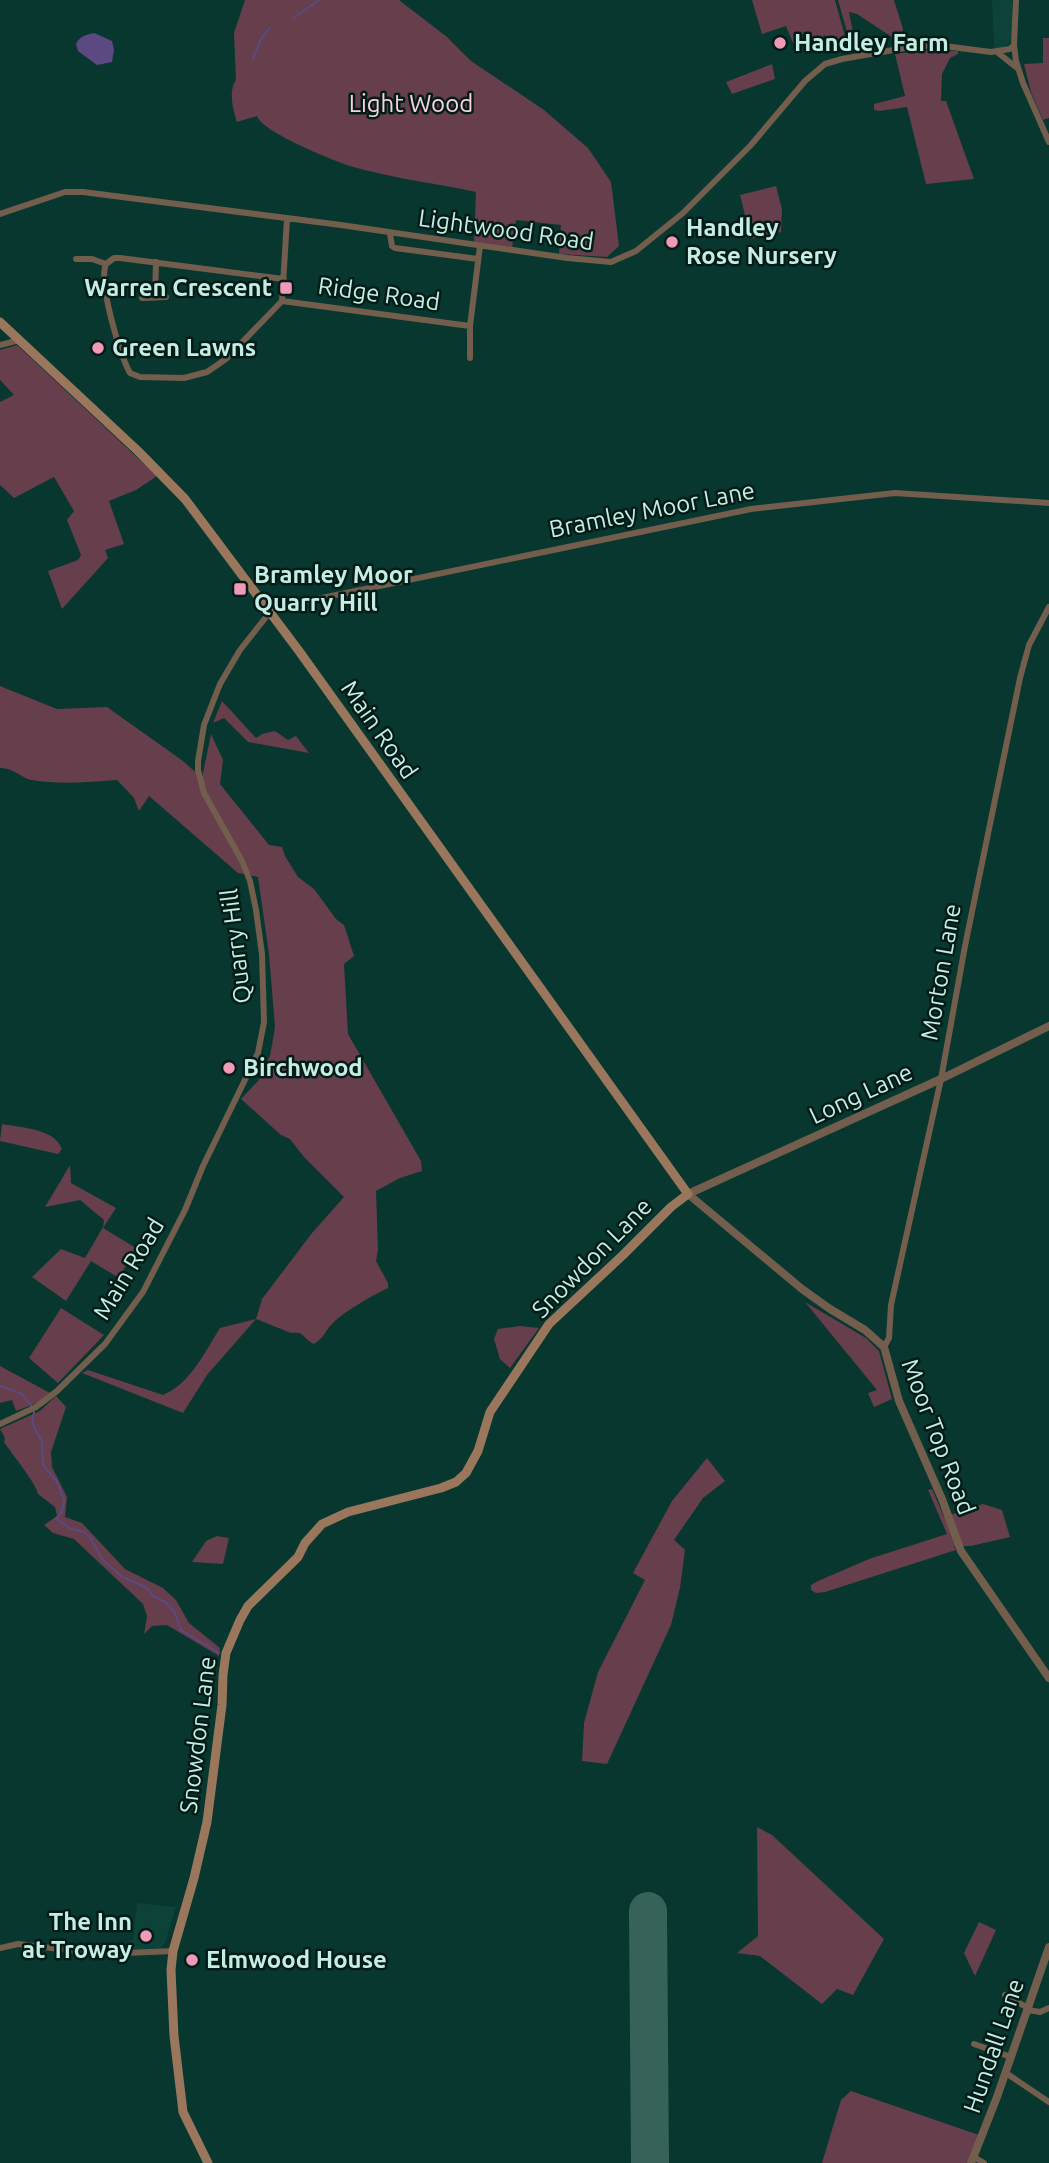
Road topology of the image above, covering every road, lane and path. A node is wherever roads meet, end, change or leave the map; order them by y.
1 (1016, 0) edge
2 (1014, 45) junction
3 (997, 52) junction
4 (1018, 69) junction
5 (1049, 142) edge
6 (0, 214) edge
7 (287, 219) junction
8 (390, 234) junction
9 (480, 246) junction
10 (76, 259) dead end
11 (478, 259) junction
12 (156, 262) junction
13 (106, 264) junction
14 (284, 279) junction
15 (166, 297) dead end
16 (142, 298) dead end
17 (155, 298) junction
18 (282, 301) junction
19 (0, 322) edge
20 (470, 326) junction
21 (19, 340) junction
22 (0, 345) edge
23 (470, 358) dead end
24 (1049, 503) edge
25 (1049, 607) edge
26 (270, 612) junction
27 (1049, 1026) edge
28 (258, 1054) joint
29 (941, 1079) junction
30 (688, 1194) junction
31 (884, 1347) junction
32 (0, 1424) edge
33 (1049, 1678) edge
34 (1049, 1947) edge
35 (0, 1948) edge
36 (173, 1951) junction
37 (1005, 1994) dead end
38 (1049, 2008) edge
39 (1028, 2009) junction
40 (974, 2044) dead end
41 (1011, 2057) junction
42 (1006, 2073) junction
43 (1049, 2102) edge
44 (973, 2160) edge
45 (208, 2163) edge
46 (984, 2163) edge

1 - 2 street
2 - 3 street, Lightwood Road
2 - 4 street
3 - 4 street
3 - 9 street, Lightwood Road
4 - 5 street
6 - 7 street, Lightwood Road
7 - 8 street, Lightwood Road
7 - 14 street
8 - 9 street, Lightwood Road
8 - 11 street
9 - 11 street
10 - 13 street
11 - 20 street
12 - 13 street
12 - 14 street
12 - 17 street
13 - 18 street
14 - 18 street
15 - 17 street
16 - 17 street
18 - 20 street, Ridge Road
19 - 21 main road, Main Road
20 - 23 street
21 - 22 street
21 - 26 main road, Main Road
24 - 26 street, Bramley Moor Lane
25 - 29 street, Morton Lane
26 - 28 street, Quarry Hill
26 - 30 main road, Main Road
27 - 29 street, Long Lane
28 - 32 street, Main Road
29 - 30 street, Long Lane
29 - 31 street, Morton Lane
30 - 31 street, Moor Top Road
30 - 36 main road, Snowdon Lane
31 - 33 street, Moor Top Road
34 - 39 street, Hundall Lane
35 - 36 street
36 - 45 main road, Snowdon Lane
37 - 39 street
38 - 39 street
39 - 41 street, Hundall Lane
40 - 41 street
41 - 42 street, Hundall Lane
42 - 43 street
42 - 44 street, Hundall Lane
44 - 46 street

